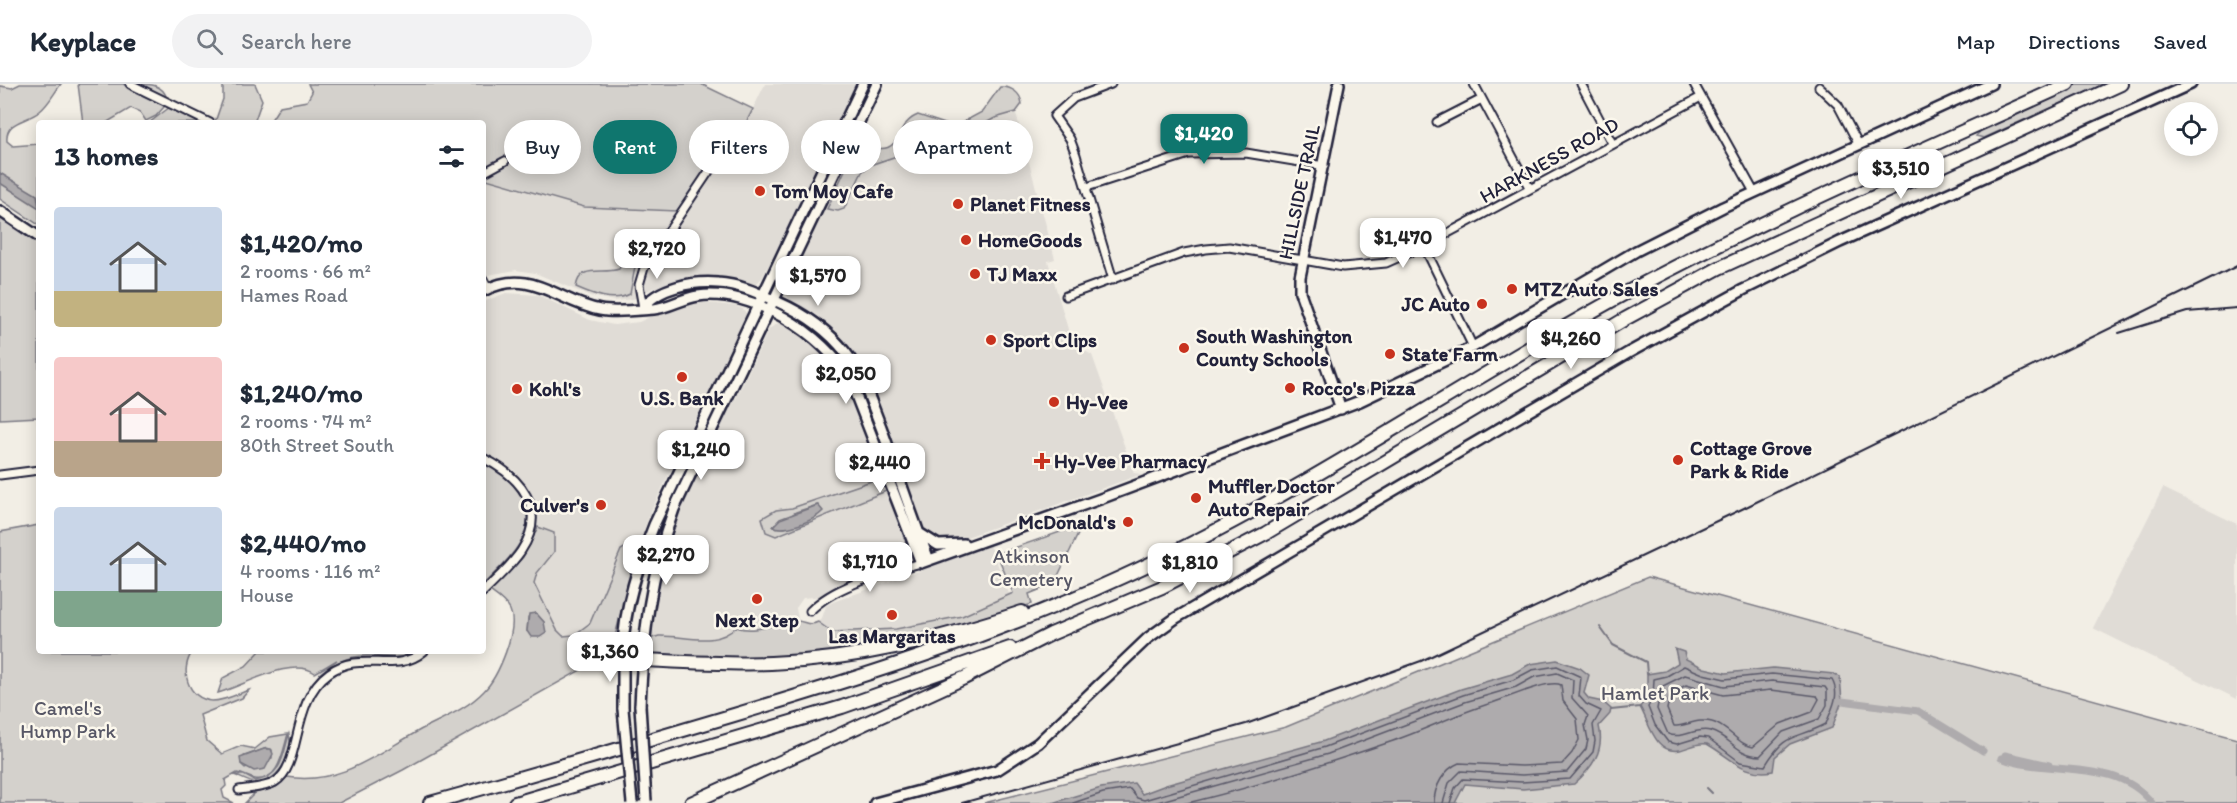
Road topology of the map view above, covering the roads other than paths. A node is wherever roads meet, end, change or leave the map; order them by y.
1 (130, 84) edge
2 (862, 84) edge
3 (876, 84) edge
4 (1111, 84) edge
5 (1339, 84) edge
6 (1474, 84) edge
7 (1581, 84) edge
8 (1694, 84) edge
9 (1991, 84) edge
10 (2067, 84) edge
11 (2121, 84) edge
12 (2191, 84) edge
13 (1818, 87) dead end
14 (1701, 97) junction
15 (1482, 99) junction
16 (204, 120) edge
17 (1437, 122) dead end
18 (1612, 143) junction
19 (1859, 145) junction
20 (504, 162) edge
21 (1324, 166) junction
22 (486, 171) edge
23 (708, 174) edge
24 (1087, 187) junction
25 (1530, 189) junction
26 (1754, 192) junction
27 (0, 211) edge
28 (36, 235) edge
29 (1424, 246) junction
30 (1302, 259) junction
31 (1113, 280) junction
32 (486, 290) edge
33 (763, 295) junction
34 (1066, 297) dead end
35 (775, 300) junction
36 (757, 306) junction
37 (643, 308) junction
38 (769, 312) junction
39 (1473, 346) junction
40 (1341, 409) junction
41 (486, 460) edge
42 (36, 470) edge
43 (0, 475) edge
44 (919, 533) junction
45 (979, 543) junction
46 (925, 561) junction
47 (1119, 579) junction
48 (486, 589) edge
49 (810, 611) dead end
50 (1051, 634) junction
51 (419, 654) edge
52 (625, 659) junction
53 (642, 660) junction
54 (240, 790) dead end
55 (646, 802) edge
56 (430, 803) edge
57 (515, 803) edge
58 (632, 803) edge
59 (691, 803) edge
60 (875, 803) edge

1 - 16 street
2 - 33 street
3 - 35 street
4 - 24 street
5 - 21 street, HILLSIDE TRAIL
6 - 15 street
7 - 18 street
8 - 14 street
9 - 19 street
10 - 47 highway
11 - 50 highway
12 - 60 street
13 - 19 street
14 - 18 street, HARKNESS ROAD
14 - 26 street
15 - 17 street
15 - 25 street
18 - 25 street, HARKNESS ROAD
19 - 26 street
20 - 22 street
21 - 24 street
21 - 30 street, HILLSIDE TRAIL
23 - 37 street
24 - 31 street
25 - 29 street, HARKNESS ROAD
26 - 39 street
27 - 28 street
29 - 30 street, HARKNESS ROAD
29 - 39 street
30 - 31 street, HARKNESS ROAD
30 - 40 street, HILLSIDE TRAIL
31 - 34 street, HARKNESS ROAD
32 - 37 street
33 - 35 street
33 - 36 street
33 - 37 street
35 - 38 street
35 - 44 street
36 - 37 street
36 - 38 street
36 - 52 street
38 - 46 street
38 - 53 street
39 - 40 street
40 - 45 street
41 - 48 street
42 - 43 street
44 - 45 street
44 - 46 street
45 - 46 street
46 - 49 street
47 - 53 highway
47 - 56 highway
50 - 57 highway
50 - 59 highway
51 - 54 street
52 - 53 highway
52 - 58 street, bridge
53 - 55 street, bridge

